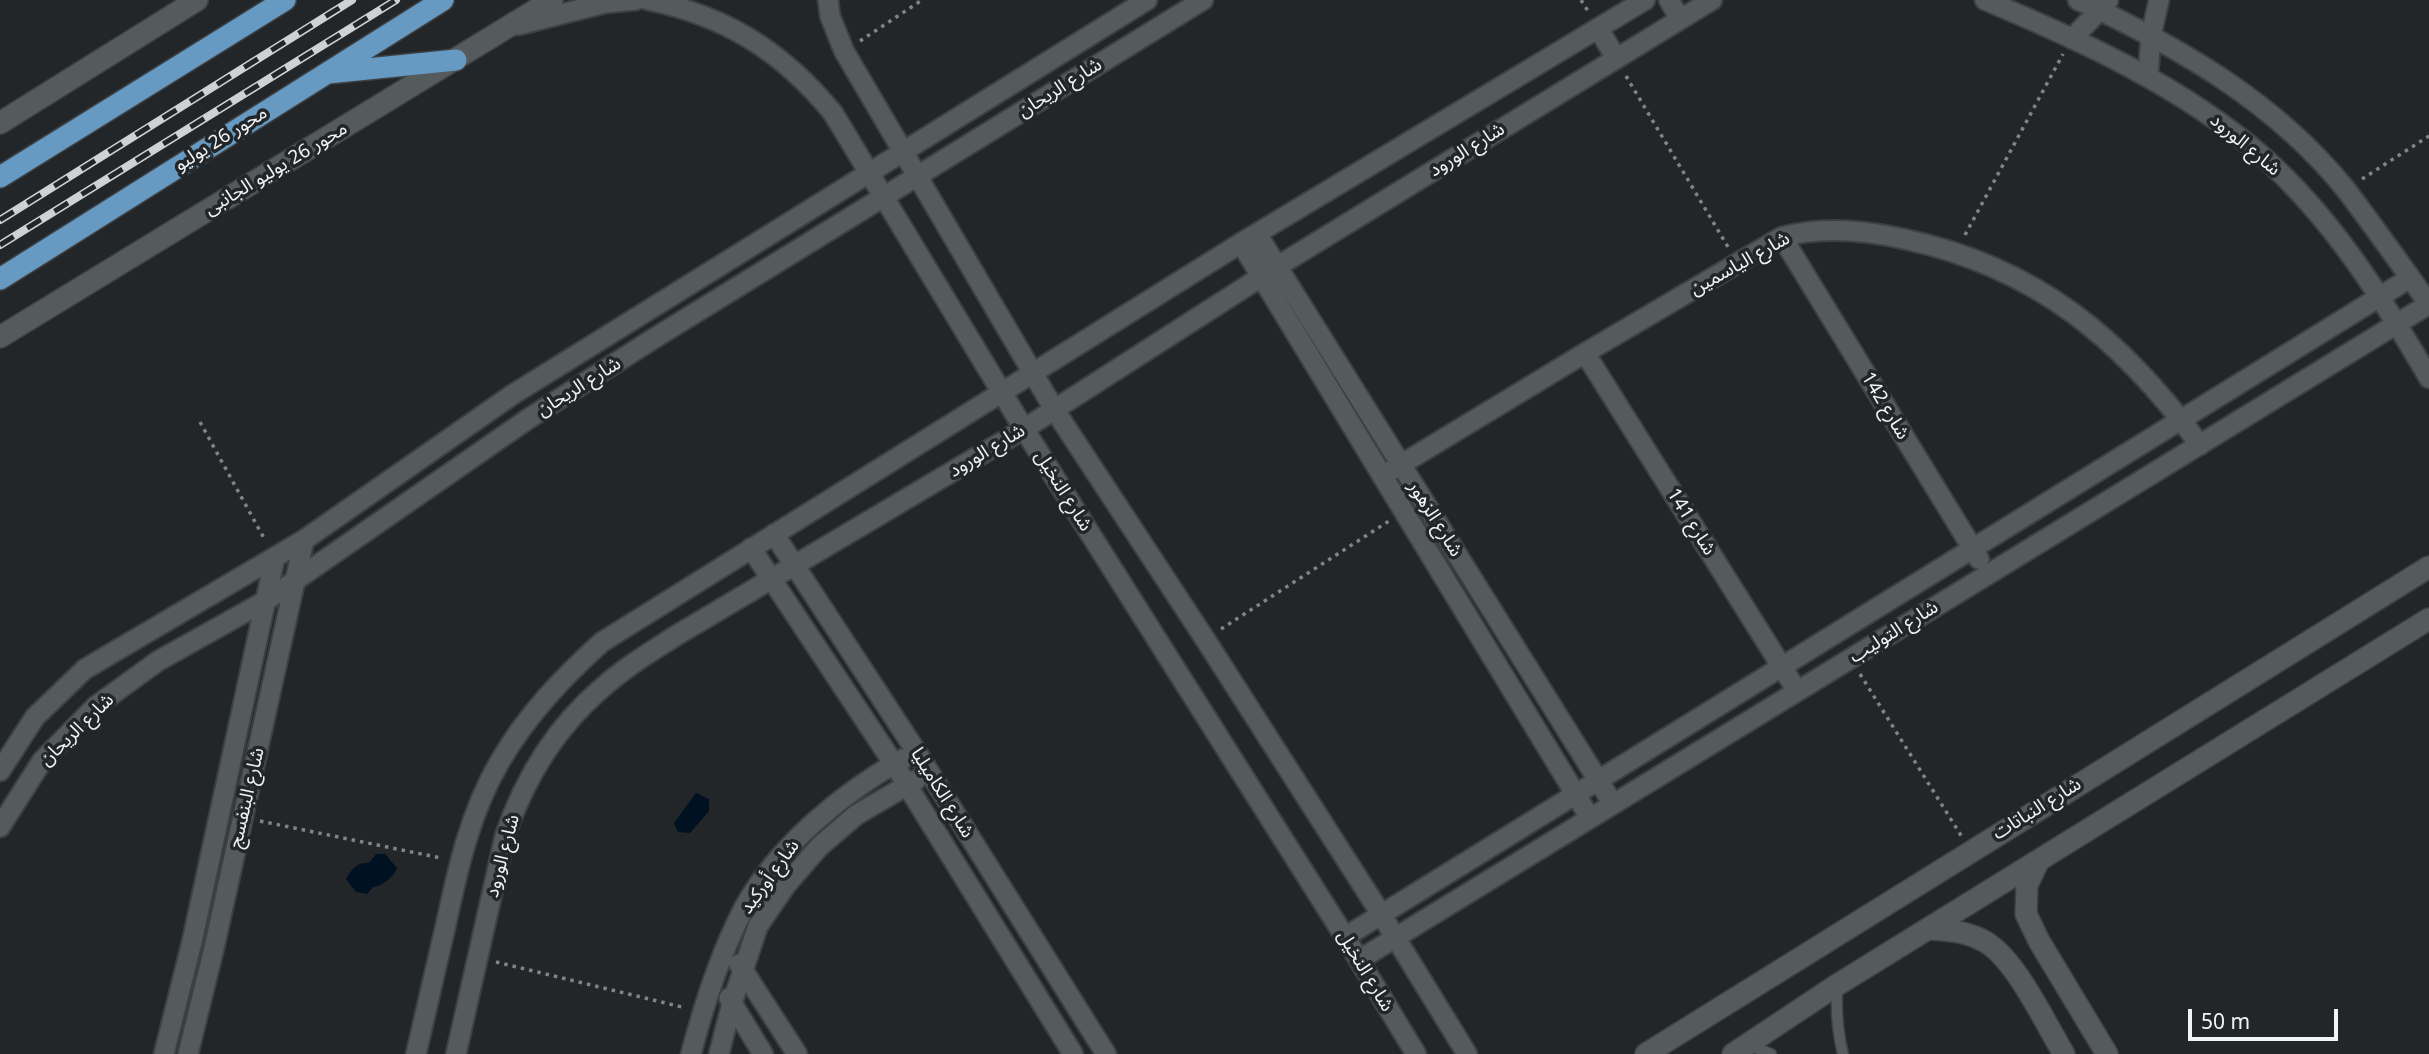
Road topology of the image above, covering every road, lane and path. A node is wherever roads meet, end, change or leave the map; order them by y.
1 (197, 0) edge
2 (285, 0) edge
3 (443, 0) edge
4 (552, 0) edge
5 (636, 0) edge
6 (648, 0) edge
7 (828, 0) edge
8 (922, 0) edge
9 (1147, 0) edge
10 (1203, 0) edge
11 (1645, 0) edge
12 (1670, 0) edge
13 (1712, 0) edge
14 (1985, 0) edge
15 (2078, 0) edge
16 (2159, 0) edge
17 (2104, 5) edge
18 (1680, 19) junction
19 (510, 26) junction
20 (1598, 28) junction
21 (2151, 35) junction
22 (2072, 38) junction
23 (844, 51) junction
24 (1616, 58) junction
25 (456, 60) junction
26 (323, 74) junction
27 (2148, 78) junction
28 (0, 123) edge
29 (2429, 136) edge
30 (903, 152) junction
31 (870, 174) junction
32 (917, 176) junction
33 (0, 177) edge
34 (2346, 190) junction
35 (885, 197) junction
36 (1782, 237) junction
37 (1249, 238) junction
38 (1956, 252) junction
39 (1738, 264) junction
40 (1269, 271) junction
41 (2410, 278) junction
42 (0, 279) edge
43 (2380, 297) junction
44 (2429, 304) edge
45 (639, 316) junction
46 (2397, 324) junction
47 (0, 337) edge
48 (653, 340) junction
49 (1585, 353) junction
50 (1033, 373) junction
51 (2429, 378) edge
52 (512, 394) junction
53 (1003, 394) junction
54 (1054, 409) junction
55 (527, 419) junction
56 (2181, 419) junction
57 (200, 422) dead end
58 (1024, 429) junction
59 (2200, 444) junction
60 (1401, 464) junction
61 (1382, 476) junction
62 (1404, 512) junction
63 (774, 534) junction
64 (304, 540) junction
65 (751, 548) junction
66 (1973, 548) junction
67 (275, 557) junction
68 (2429, 566) edge
69 (794, 567) junction
70 (1989, 573) junction
71 (297, 579) junction
72 (771, 581) junction
73 (267, 600) junction
74 (662, 604) junction
75 (2429, 619) edge
76 (141, 635) junction
77 (677, 635) junction
78 (1205, 639) junction
79 (1850, 659) junction
80 (158, 661) junction
81 (1782, 666) junction
82 (1797, 691) junction
83 (916, 751) junction
84 (894, 764) junction
85 (0, 771) edge
86 (929, 772) junction
87 (1598, 780) junction
88 (907, 785) junction
89 (1575, 794) junction
90 (1613, 804) junction
91 (243, 818) junction
92 (1590, 818) junction
93 (0, 827) edge
94 (1971, 850) junction
95 (2040, 859) junction
96 (460, 862) junction
97 (1381, 914) junction
98 (1928, 929) junction
99 (1345, 937) junction
100 (1395, 938) junction
101 (192, 942) junction
102 (728, 944) junction
103 (214, 948) junction
104 (477, 958) junction
105 (1359, 960) junction
106 (743, 970) junction
107 (715, 972) junction
108 (1837, 985) junction
109 (178, 995) junction
110 (200, 1001) junction
111 (732, 1003) junction
112 (702, 1011) junction
113 (1740, 1050) edge
114 (164, 1054) edge
115 (188, 1054) edge
116 (416, 1054) edge
117 (456, 1054) edge
118 (691, 1054) edge
119 (719, 1054) edge
120 (763, 1054) edge
121 (797, 1054) edge
122 (1073, 1054) edge
123 (1106, 1054) edge
124 (1416, 1054) edge
125 (1467, 1054) edge
126 (1646, 1054) edge
127 (1771, 1054) edge
128 (1843, 1054) edge
129 (2064, 1054) edge
130 (2107, 1054) edge

1 - 28 street
2 - 33 highway
3 - 26 highway, محور 26 يوليو
4 - 19 street, محور 26 يوليو الجانبى
5 - 19 street
6 - 31 street, شارع النخيل
7 - 23 street, شارع النخيل
8 - 23 path
9 - 30 street, شارع الريحان
10 - 32 street, شارع الريحان
11 - 20 street, شارع الورود
12 - 18 street
13 - 18 street, شارع الورود
14 - 22 street, شارع الورود
15 - 17 street, شارع الورود
16 - 21 street
17 - 21 street, شارع الورود
17 - 22 street
18 - 24 street, شارع الورود
19 - 25 street, محور 26 يوليو الجانبى
20 - 24 street
20 - 37 street, شارع الورود
21 - 27 street
21 - 34 street, شارع الورود
22 - 27 street, شارع الورود
22 - 38 path
23 - 30 street, شارع النخيل
24 - 39 path
24 - 40 street, شارع الورود
25 - 26 highway
25 - 47 street, محور 26 يوليو الجانبى
26 - 42 highway, محور 26 يوليو
27 - 43 street, شارع الورود
29 - 34 path
30 - 31 street, شارع الريحان
30 - 32 street, شارع النخيل
31 - 35 street, شارع النخيل
31 - 45 street, شارع الريحان
32 - 35 street, شارع الريحان
32 - 50 street, شارع النخيل
34 - 41 street, شارع الورود
35 - 48 street, شارع الريحان
35 - 53 street, شارع النخيل
36 - 38 street, شارع الياسمين
36 - 39 street, شارع الياسمين
36 - 66 street, شارع 142
37 - 40 street, شارع الزهور
37 - 50 street, شارع الورود
38 - 56 street, شارع الياسمين
39 - 49 street, شارع الياسمين
40 - 54 street, شارع الورود
40 - 60 street, شارع الزهور
40 - 61 street, شارع الزهور
41 - 43 street, شارع التوليب
41 - 44 street, شارع الورود
43 - 46 street, شارع الورود
43 - 56 street, شارع التوليب
44 - 46 street, شارع التوليب
45 - 48 street
45 - 52 street, شارع الريحان
46 - 51 street, شارع الورود
46 - 59 street, شارع التوليب
48 - 55 street, شارع الريحان
49 - 60 street, شارع الياسمين
49 - 81 street, شارع 141
50 - 53 street, شارع الورود
50 - 54 street, شارع النخيل
52 - 55 street
52 - 64 street, شارع الريحان
53 - 58 street, شارع النخيل
53 - 63 street, شارع الورود
54 - 58 street, شارع الورود
54 - 78 street, شارع النخيل
55 - 71 street, شارع الريحان
56 - 59 street, شارع الياسمين
56 - 66 street, شارع التوليب
57 - 67 path
58 - 69 street, شارع الورود
58 - 99 street, شارع النخيل
59 - 70 street, شارع التوليب
60 - 61 street, شارع الياسمين
60 - 87 street, شارع الزهور
61 - 62 street, شارع الزهور
62 - 78 path
62 - 89 street, شارع الزهور
63 - 65 street, شارع الورود
63 - 69 street, شارع الكاميليا
64 - 67 street, شارع الريحان
64 - 71 street, شارع البنفسج
65 - 72 street, شارع الكاميليا
65 - 74 street, شارع الورود
66 - 70 street, شارع 142
66 - 81 street, شارع التوليب
67 - 73 street, شارع البنفسج
67 - 76 street, شارع الريحان
68 - 94 street, شارع النباتات
69 - 72 street, شارع الورود
69 - 83 street, شارع الكاميليا
70 - 79 street, شارع التوليب
71 - 73 street, شارع الريحان
71 - 91 street, شارع البنفسج
72 - 77 street, شارع الورود
72 - 84 street, شارع الكاميليا
73 - 80 street, شارع الريحان
73 - 101 street, شارع البنفسج
74 - 77 street
74 - 96 street, شارع الورود
75 - 95 street
76 - 80 street
76 - 85 street, شارع الريحان
77 - 104 street, شارع الورود
78 - 97 street, شارع النخيل
79 - 82 street, شارع التوليب
79 - 94 path
80 - 93 street, شارع الريحان
81 - 82 street, شارع 141
81 - 87 street, شارع التوليب
82 - 90 street, شارع التوليب
83 - 84 street, شارع أوركيد
83 - 86 street, شارع الكاميليا
84 - 88 street, شارع الكاميليا
84 - 102 street, شارع أوركيد
86 - 88 street, شارع أوركيد
86 - 123 street, شارع الكاميليا
87 - 89 street, شارع التوليب
87 - 90 street, شارع الزهور
88 - 106 street, شارع أوركيد
88 - 122 street, شارع الكاميليا
89 - 92 street, شارع الزهور
89 - 97 street, شارع التوليب
90 - 92 street, شارع التوليب
91 - 96 path
91 - 103 street, شارع البنفسج
92 - 100 street, شارع التوليب
94 - 126 street, شارع النباتات
95 - 98 street
95 - 130 street
96 - 116 street, شارع الورود
97 - 99 street, شارع التوليب
97 - 100 street, شارع النخيل
98 - 108 street
98 - 129 street
99 - 105 street, شارع النخيل
100 - 105 street, شارع التوليب
100 - 125 street, شارع النخيل
101 - 103 street
101 - 109 street, شارع البنفسج
102 - 106 street
102 - 107 street, شارع أوركيد
103 - 110 street, شارع البنفسج
104 - 112 path
104 - 117 street, شارع الورود
105 - 124 street, شارع النخيل
106 - 111 street, شارع أوركيد
106 - 121 street
107 - 111 street
107 - 112 street, شارع أوركيد
108 - 113 street
108 - 128 lane
109 - 110 street
109 - 114 street, شارع البنفسج
110 - 115 street, شارع البنفسج
111 - 119 street, شارع أوركيد
111 - 120 street
112 - 118 street, شارع أوركيد
113 - 127 lane

